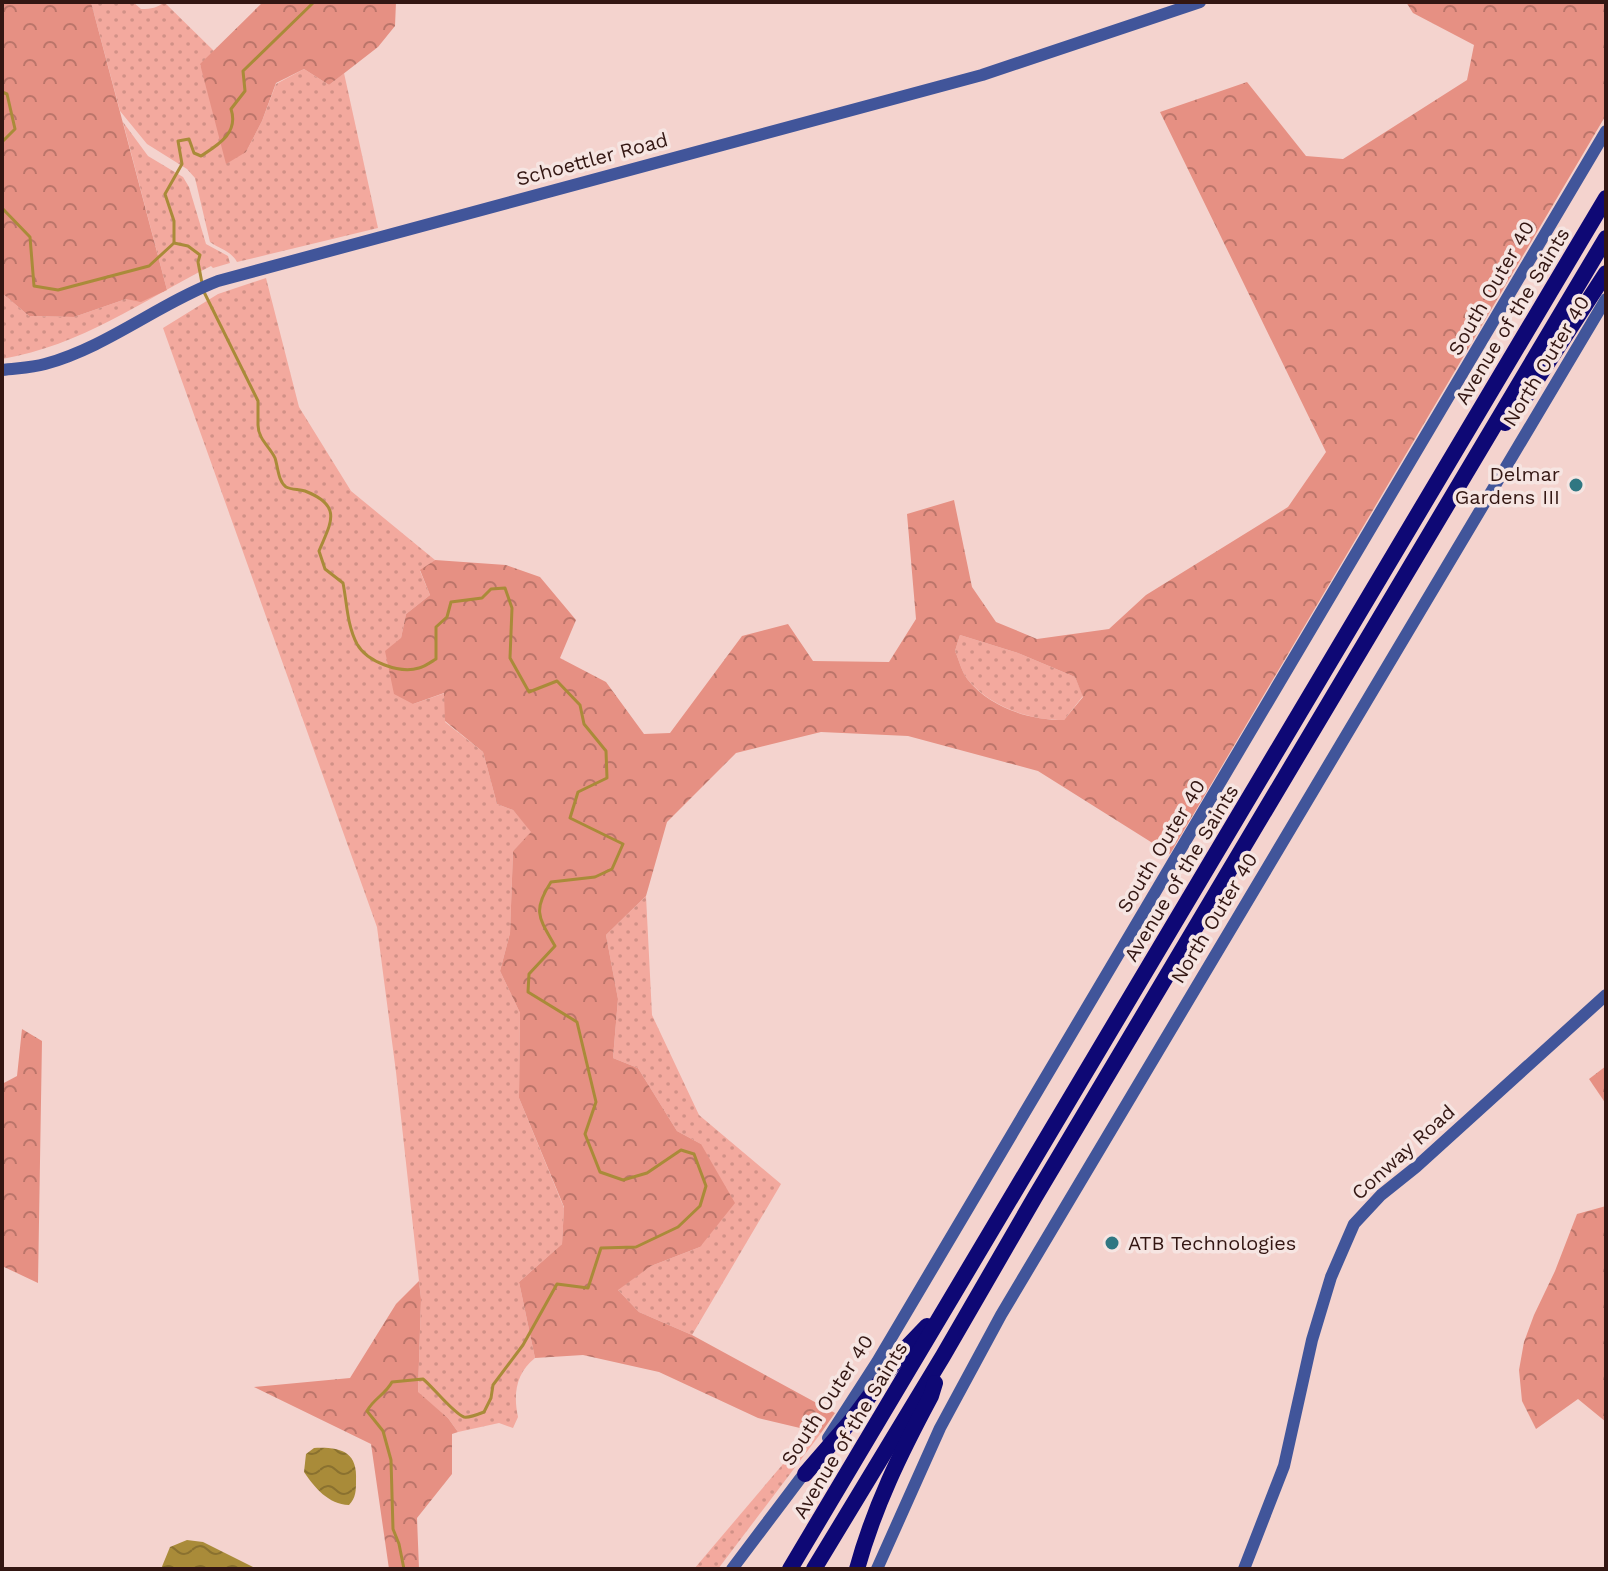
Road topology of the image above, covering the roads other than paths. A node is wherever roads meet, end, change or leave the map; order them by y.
1 (1200, 2) edge
2 (1606, 131) edge
3 (1606, 198) edge
4 (1606, 238) edge
5 (1606, 273) edge
6 (1606, 299) edge
7 (2, 370) edge
8 (1478, 454) junction
9 (1606, 995) edge
10 (948, 1305) junction
11 (943, 1356) junction
12 (805, 1474) junction
13 (732, 1569) edge
14 (790, 1569) edge
15 (814, 1569) edge
16 (857, 1569) edge
17 (877, 1569) edge
18 (1244, 1569) edge

1 - 7 street, Schoettler Road
2 - 12 street, South Outer 40
3 - 10 highway, Avenue of the Saints
4 - 8 highway, Avenue of the Saints
5 - 8 highway
6 - 17 street, North Outer 40
8 - 11 highway, Avenue of the Saints
9 - 18 street, Conway Road
10 - 12 highway
10 - 14 highway, Avenue of the Saints
11 - 15 highway, Avenue of the Saints
11 - 16 highway
12 - 13 street, South Outer 40

